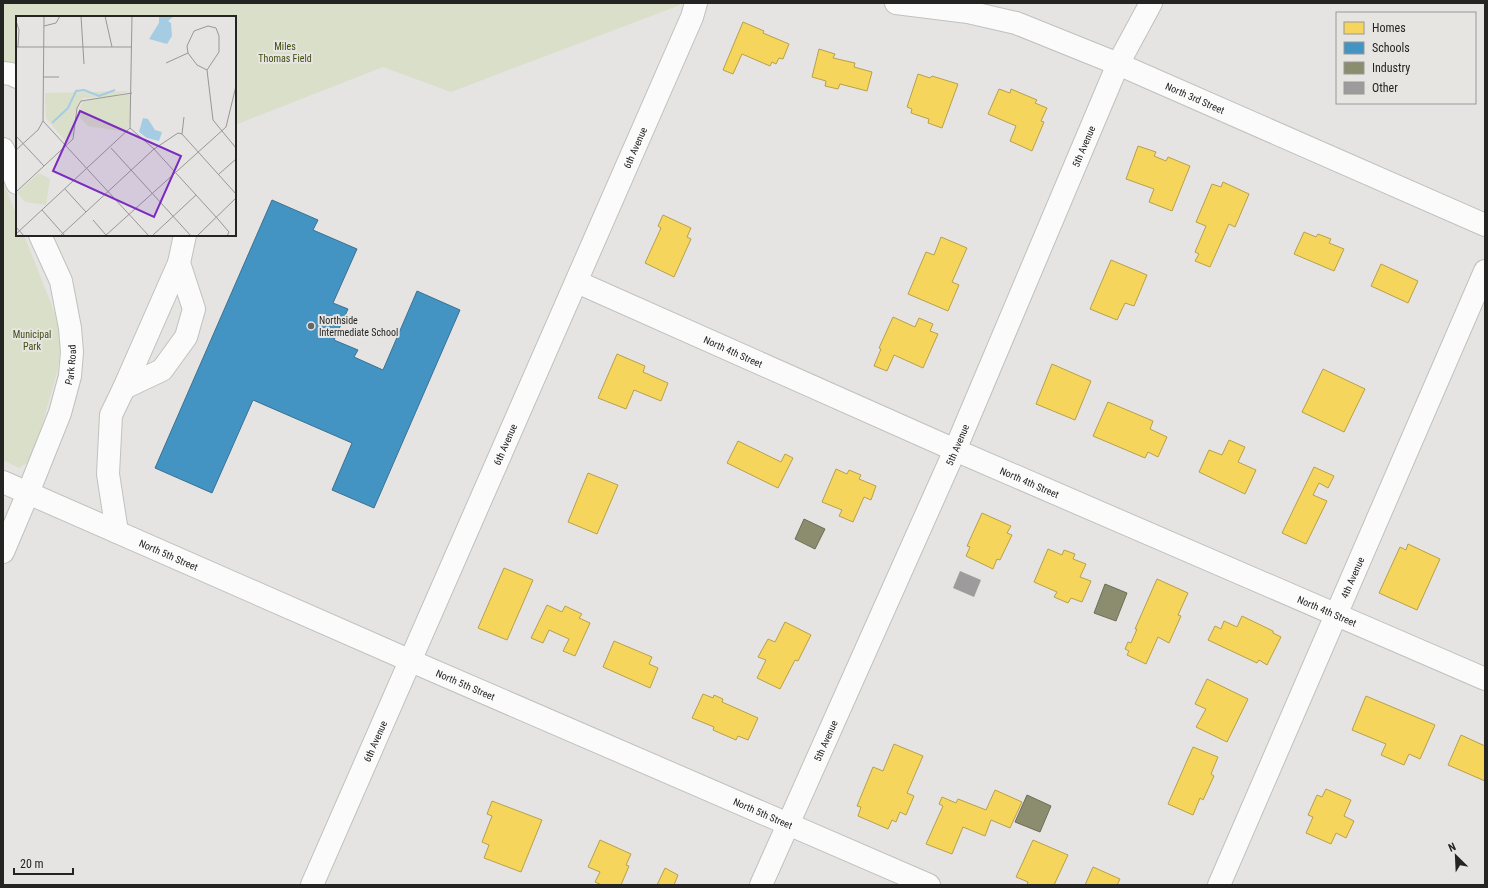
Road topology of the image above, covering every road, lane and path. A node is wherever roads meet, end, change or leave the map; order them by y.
1 (696, 3) edge
2 (896, 3) edge
3 (1151, 3) edge
4 (1118, 64) junction
5 (3, 73) edge
6 (16, 76) edge
7 (3, 150) edge
8 (16, 181) edge
9 (1485, 226) edge
10 (40, 236) edge
11 (185, 236) edge
12 (179, 263) junction
13 (1485, 271) edge
14 (577, 282) junction
15 (124, 388) junction
16 (956, 450) junction
17 (3, 482) edge
18 (28, 493) junction
19 (117, 532) junction
20 (3, 552) edge
21 (1337, 615) junction
22 (411, 661) junction
23 (1485, 679) edge
24 (788, 823) junction
25 (312, 885) edge
26 (761, 885) edge
27 (929, 885) edge
28 (1219, 885) edge

1 - 14 street, 6th Avenue
2 - 4 street, North 3rd Street
3 - 4 street, 5th Avenue
4 - 9 street, North 3rd Street
4 - 16 street, 5th Avenue
5 - 6 street
7 - 8 street
10 - 18 street, Park Road
11 - 12 street
12 - 15 street
12 - 15 street
13 - 21 street, 4th Avenue
14 - 16 street, North 4th Street
14 - 22 street, 6th Avenue
15 - 19 street
16 - 21 street, North 4th Street
16 - 24 street, 5th Avenue
17 - 18 street, North 5th Street
18 - 19 street, North 5th Street
18 - 20 street, Park Road
19 - 22 street, North 5th Street
21 - 23 street, North 4th Street
21 - 28 street, 4th Avenue
22 - 24 street, North 5th Street
22 - 25 street, 6th Avenue
24 - 26 street, 5th Avenue
24 - 27 street, North 5th Street

